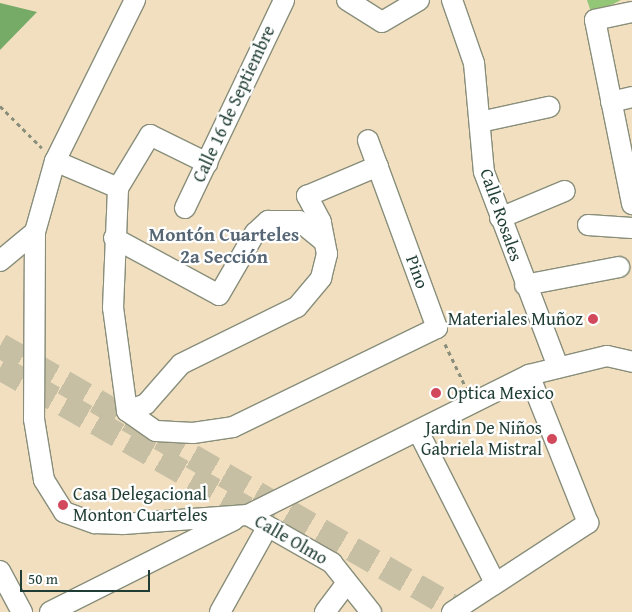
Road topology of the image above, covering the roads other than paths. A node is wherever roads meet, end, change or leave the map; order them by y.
1 (136, 0) edge
2 (284, 0) edge
3 (346, 0) edge
4 (419, 0) edge
5 (452, 0) edge
6 (632, 12) edge
7 (632, 97) edge
8 (611, 102) junction
9 (549, 107) dead end
10 (480, 122) junction
11 (368, 140) dead end
12 (55, 162) junction
13 (207, 163) junction
14 (378, 166) junction
15 (118, 188) junction
16 (565, 191) dead end
17 (632, 204) edge
18 (184, 208) dead end
19 (500, 218) junction
20 (588, 225) dead end
21 (632, 228) edge
22 (35, 232) junction
23 (114, 238) junction
24 (324, 241) junction
25 (0, 261) edge
26 (619, 266) dead end
27 (525, 285) junction
28 (632, 362) edge
29 (558, 367) junction
30 (529, 374) junction
31 (126, 411) junction
32 (418, 432) junction
33 (248, 515) junction
34 (268, 526) junction
35 (0, 571) edge
36 (347, 583) junction
37 (495, 583) junction
38 (74, 606) edge
39 (22, 612) edge
40 (50, 612) edge
41 (220, 612) edge
42 (325, 612) edge
43 (371, 612) edge
44 (452, 612) edge

1 - 12 street
2 - 13 street, Calle 16 de Septiembre
3 - 4 street
5 - 10 street, Calle Rosales
6 - 8 street
7 - 8 street
8 - 17 street
9 - 10 street
10 - 19 street, Calle Rosales
11 - 14 street, Pino
12 - 15 street
12 - 22 street
13 - 15 street
13 - 18 street, Calle 16 de Septiembre
14 - 24 street
14 - 31 street, Pino
15 - 23 street
16 - 19 street
19 - 27 street, Calle Rosales
20 - 21 street
22 - 25 street
22 - 33 street
23 - 24 street
23 - 31 street
24 - 31 street
26 - 27 street
27 - 29 street, Calle Rosales
28 - 29 street
29 - 30 street
30 - 32 street
30 - 37 street
32 - 33 street
32 - 37 street
33 - 34 street, Calle Olmo
33 - 38 street
34 - 36 street, Calle Olmo
34 - 41 street
35 - 39 street
36 - 42 street
36 - 43 street, Calle Olmo
37 - 44 street
38 - 40 street

